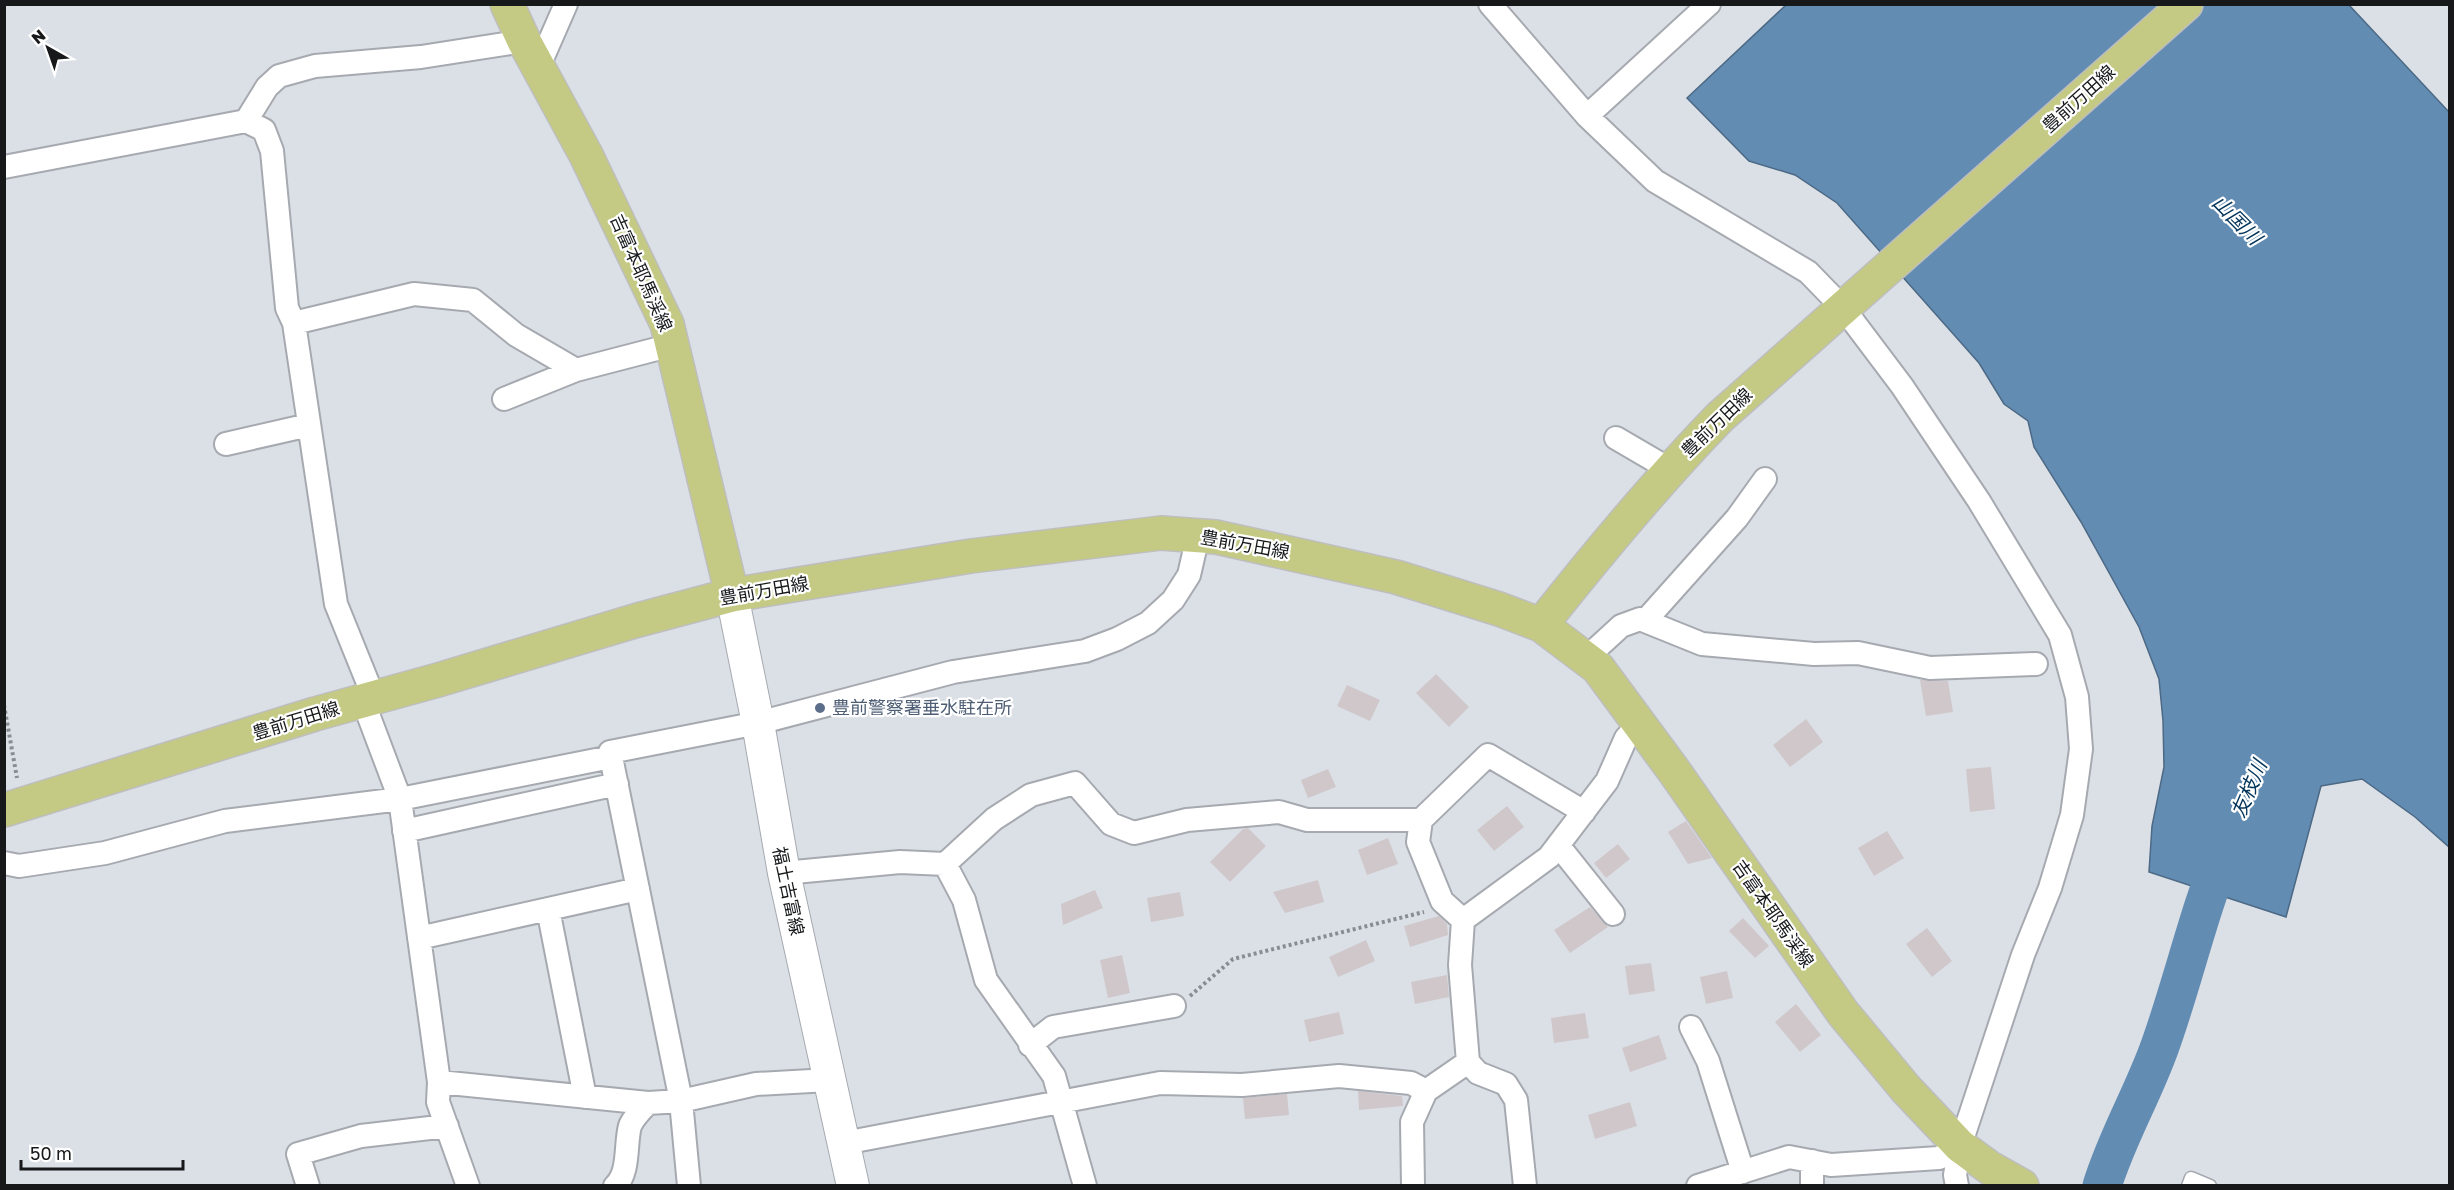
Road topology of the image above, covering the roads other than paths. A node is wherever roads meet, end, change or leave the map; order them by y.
1 (507, 4) edge
2 (566, 4) edge
3 (1490, 4) edge
4 (1710, 4) edge
5 (2186, 4) edge
6 (531, 55) junction
7 (1587, 116) junction
8 (246, 121) junction
9 (4, 166) edge
10 (1850, 303) junction
11 (294, 323) junction
12 (672, 345) junction
13 (576, 370) junction
14 (504, 399) dead end
15 (309, 424) junction
16 (1616, 438) dead end
17 (226, 444) dead end
18 (1669, 469) junction
19 (1765, 478) dead end
20 (1198, 536) junction
21 (732, 595) junction
22 (1645, 621) junction
23 (1541, 625) junction
24 (1585, 658) junction
25 (2036, 664) dead end
26 (368, 699) junction
27 (758, 723) junction
28 (1639, 724) junction
29 (611, 757) junction
30 (617, 784) junction
31 (400, 799) junction
32 (13, 808) edge
33 (1584, 812) junction
34 (1421, 820) junction
35 (404, 831) junction
36 (1558, 845) junction
37 (4, 863) edge
38 (945, 864) junction
39 (784, 873) junction
40 (638, 889) junction
41 (548, 909) junction
42 (1456, 913) junction
43 (1613, 914) dead end
44 (419, 938) junction
45 (1174, 1006) road end
46 (1691, 1027) dead end
47 (1030, 1045) junction
48 (1468, 1062) junction
49 (829, 1080) junction
50 (439, 1083) junction
51 (1426, 1090) junction
52 (585, 1097) junction
53 (681, 1101) junction
54 (1060, 1102) junction
55 (648, 1103) junction
56 (447, 1126) junction
57 (844, 1143) junction
58 (1960, 1146) junction
59 (1812, 1161) junction
60 (1743, 1172) junction
61 (308, 1185) edge
62 (468, 1185) edge
63 (615, 1185) edge
64 (689, 1185) edge
65 (854, 1185) edge
66 (1085, 1185) edge
67 (1413, 1185) edge
68 (1526, 1185) edge
69 (1698, 1185) edge
70 (1812, 1185) edge
71 (1957, 1185) edge
72 (2022, 1185) edge
73 (2187, 1185) edge
74 (2210, 1185) edge

1 - 6 main road, 吉富本耶馬渓線
2 - 6 street
3 - 7 street
4 - 7 street
5 - 10 main road, 豊前万田線
6 - 8 street
6 - 12 main road, 吉富本耶馬渓線
7 - 10 street
8 - 9 street
8 - 11 street
10 - 18 main road, 豊前万田線
10 - 58 street
11 - 13 street
11 - 15 street
12 - 13 street
12 - 21 main road, 吉富本耶馬渓線
13 - 14 street
15 - 17 street
15 - 26 street
16 - 18 street
18 - 23 main road, 豊前万田線
19 - 22 street
20 - 21 main road, 豊前万田線
20 - 23 main road, 豊前万田線
20 - 27 street
21 - 26 main road, 豊前万田線
21 - 27 main road, 福土吉富線
22 - 24 street
22 - 25 street
23 - 24 main road, 吉富本耶馬渓線
24 - 28 main road, 吉富本耶馬渓線
26 - 31 street
26 - 32 main road, 豊前万田線
27 - 29 street
27 - 39 main road, 福土吉富線
28 - 33 street
28 - 58 main road, 吉富本耶馬渓線
29 - 30 street
29 - 31 street
30 - 35 street
30 - 40 street
31 - 35 street
31 - 37 street
33 - 34 street
33 - 36 street
34 - 38 street
34 - 42 street
35 - 44 street
36 - 42 street
36 - 43 street
38 - 39 street
38 - 47 street
39 - 49 main road, 福土吉富線
40 - 41 street
40 - 53 street
41 - 44 street
41 - 52 street
42 - 48 street
44 - 50 street
45 - 47 street
46 - 60 street
47 - 54 street
48 - 51 street
48 - 68 street
49 - 53 street
49 - 57 main road, 福土吉富線
50 - 52 street
50 - 56 street
51 - 54 street
51 - 67 street
52 - 55 street
53 - 55 street
53 - 64 street
54 - 57 street
54 - 66 street
55 - 63 street
56 - 61 street
56 - 62 street
57 - 65 main road, 福土吉富線
58 - 59 street
58 - 71 street
58 - 72 main road, 吉富本耶馬渓線
59 - 60 street
59 - 70 street
60 - 69 street
73 - 74 lane

